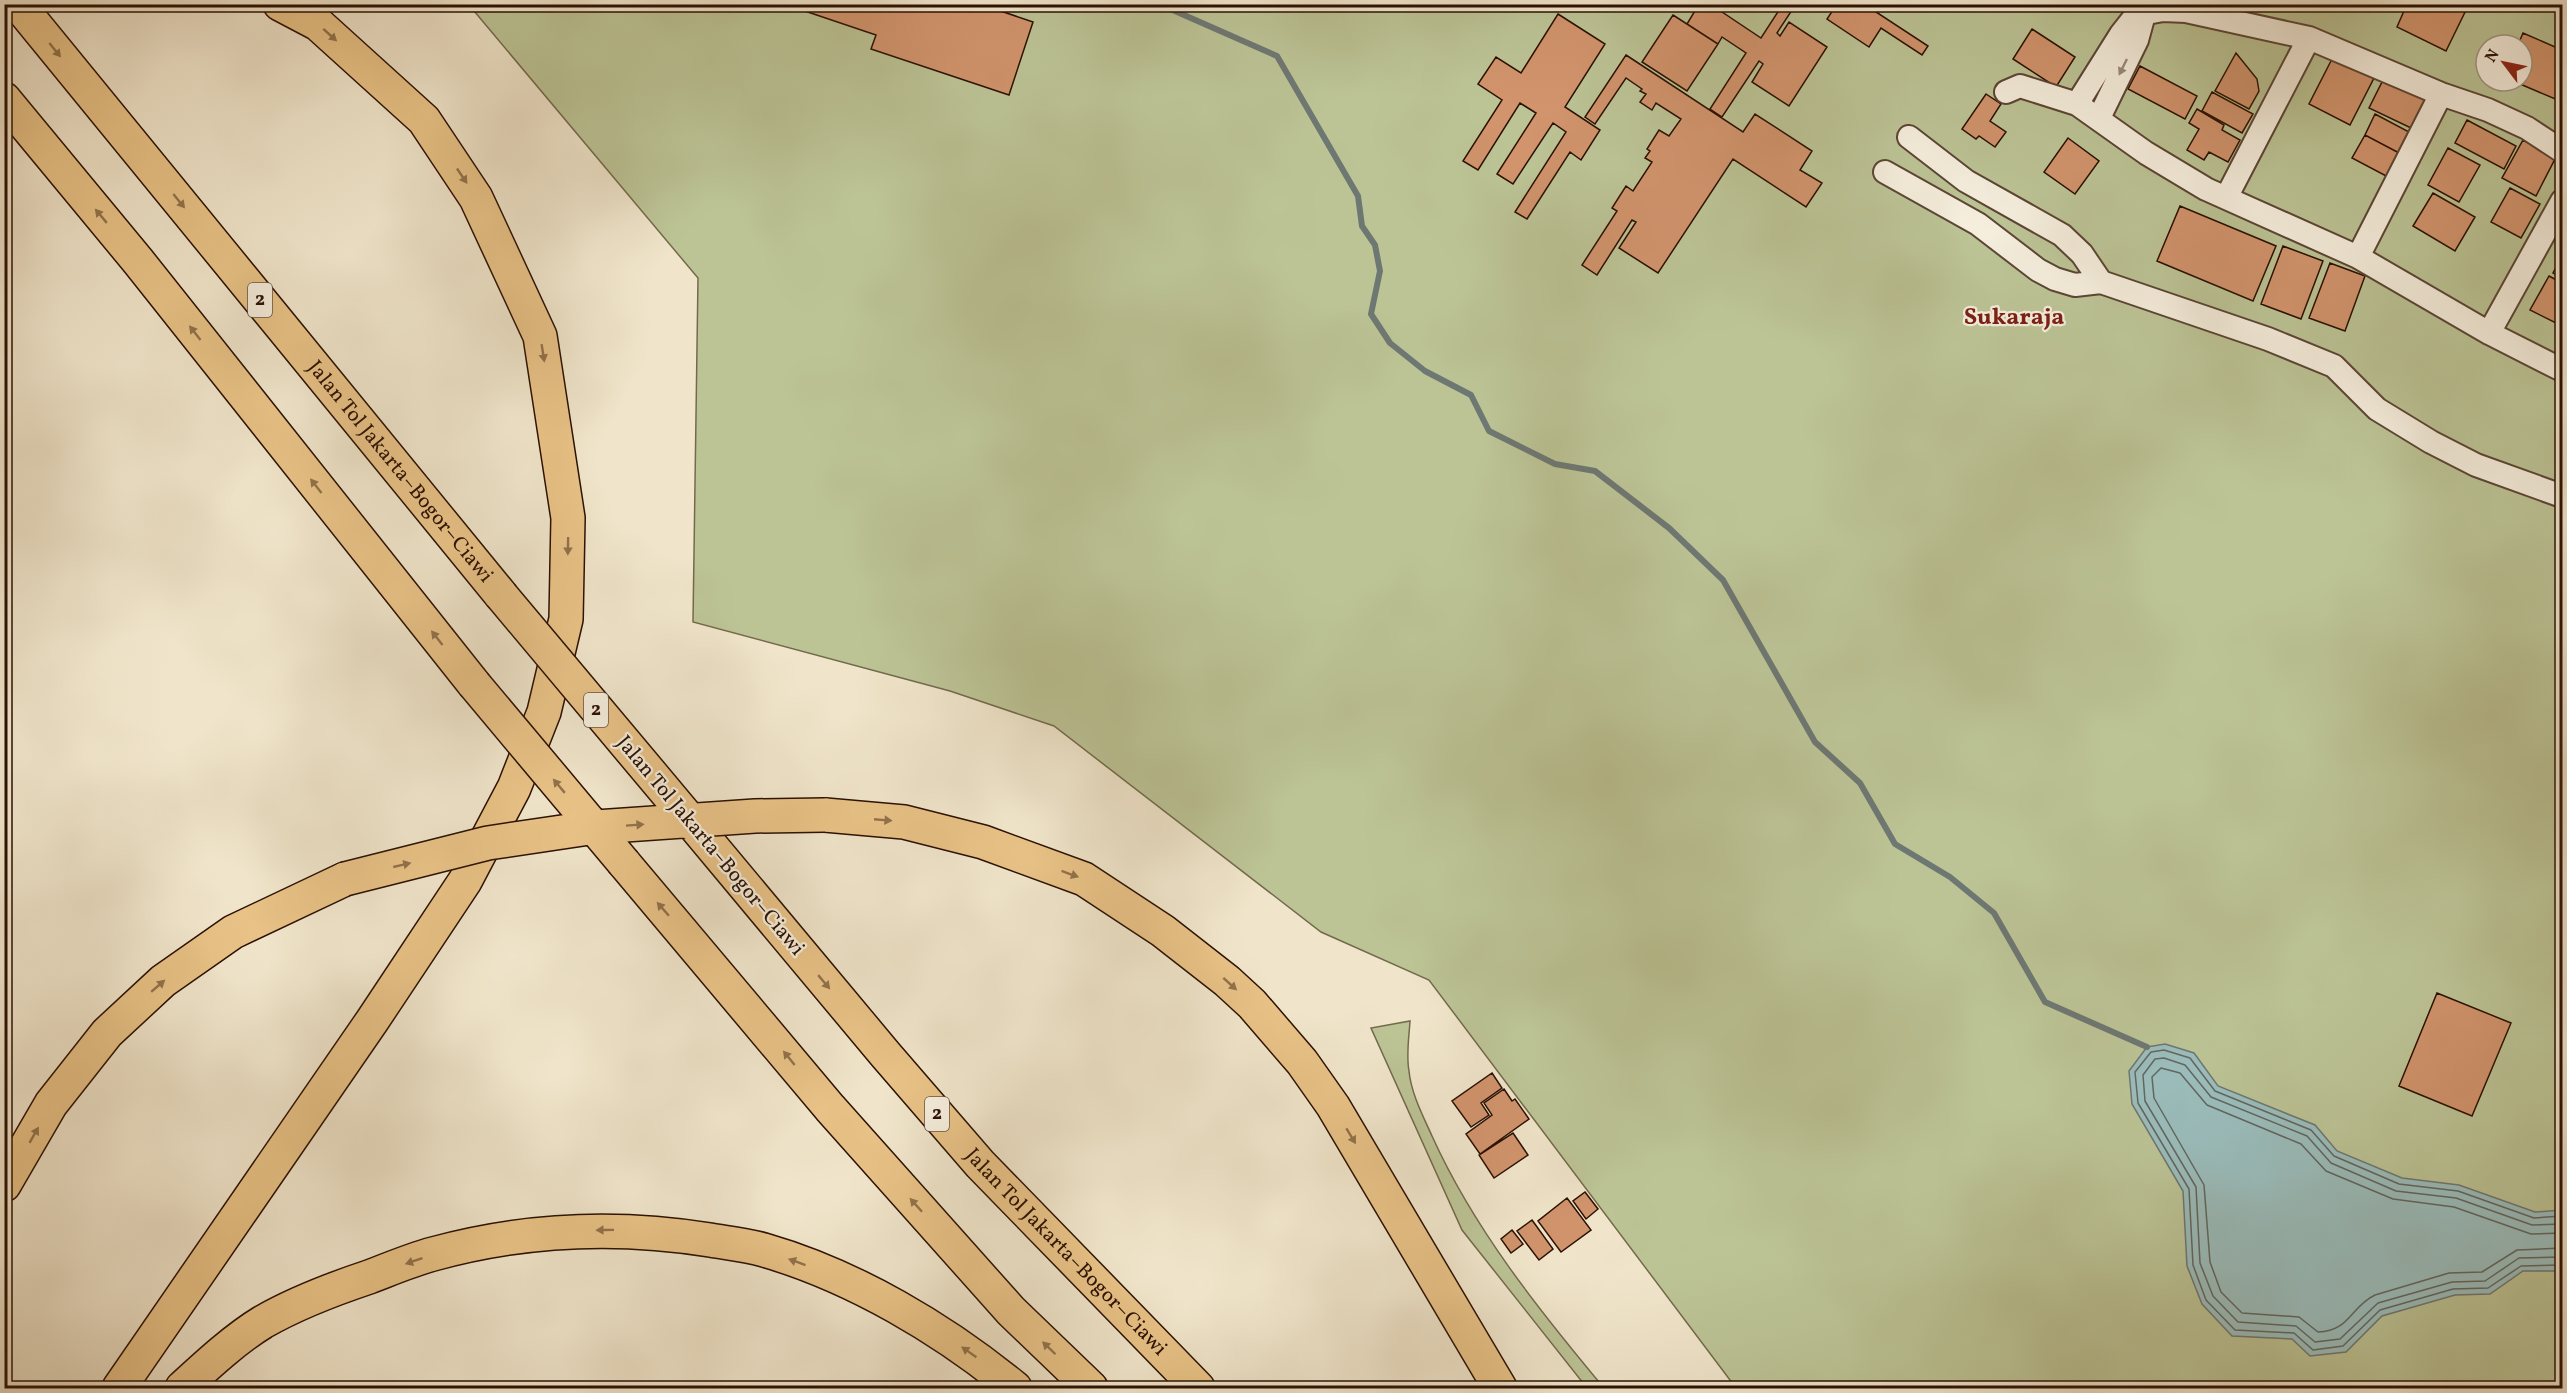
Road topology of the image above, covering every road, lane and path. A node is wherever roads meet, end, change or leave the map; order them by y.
1 (18, 4) edge
2 (280, 4) edge
3 (2141, 15) junction
4 (2309, 38) junction
5 (2006, 92) dead end
6 (2441, 94) junction
7 (4, 99) edge
8 (2077, 104) junction
9 (2099, 118) junction
10 (1910, 137) dead end
11 (2562, 151) edge
12 (1885, 172) dead end
13 (2226, 198) junction
14 (2562, 201) edge
15 (2358, 256) junction
16 (2101, 282) junction
17 (2488, 333) junction
18 (2562, 370) edge
19 (2562, 496) edge
20 (4, 1185) edge
21 (119, 1389) edge
22 (182, 1389) edge
23 (1015, 1389) edge
24 (1091, 1389) edge
25 (1198, 1389) edge
26 (1500, 1389) edge

1 -> 25 highway, Jalan Tol Jakarta–Bogor–Ciawi / 2, bridge
2 -> 21 highway
3 - 4 street
3 - 8 street
3 -> 9 street
4 - 6 street
4 - 13 street
5 - 8 street
6 - 11 street
6 - 15 street
24 -> 7 highway, bridge
8 - 9 street
9 - 13 street
10 - 16 street
12 - 16 street
13 - 15 street
14 - 17 street
15 - 17 street
16 - 19 street
17 - 18 street
20 -> 26 highway, bridge
23 -> 22 highway

